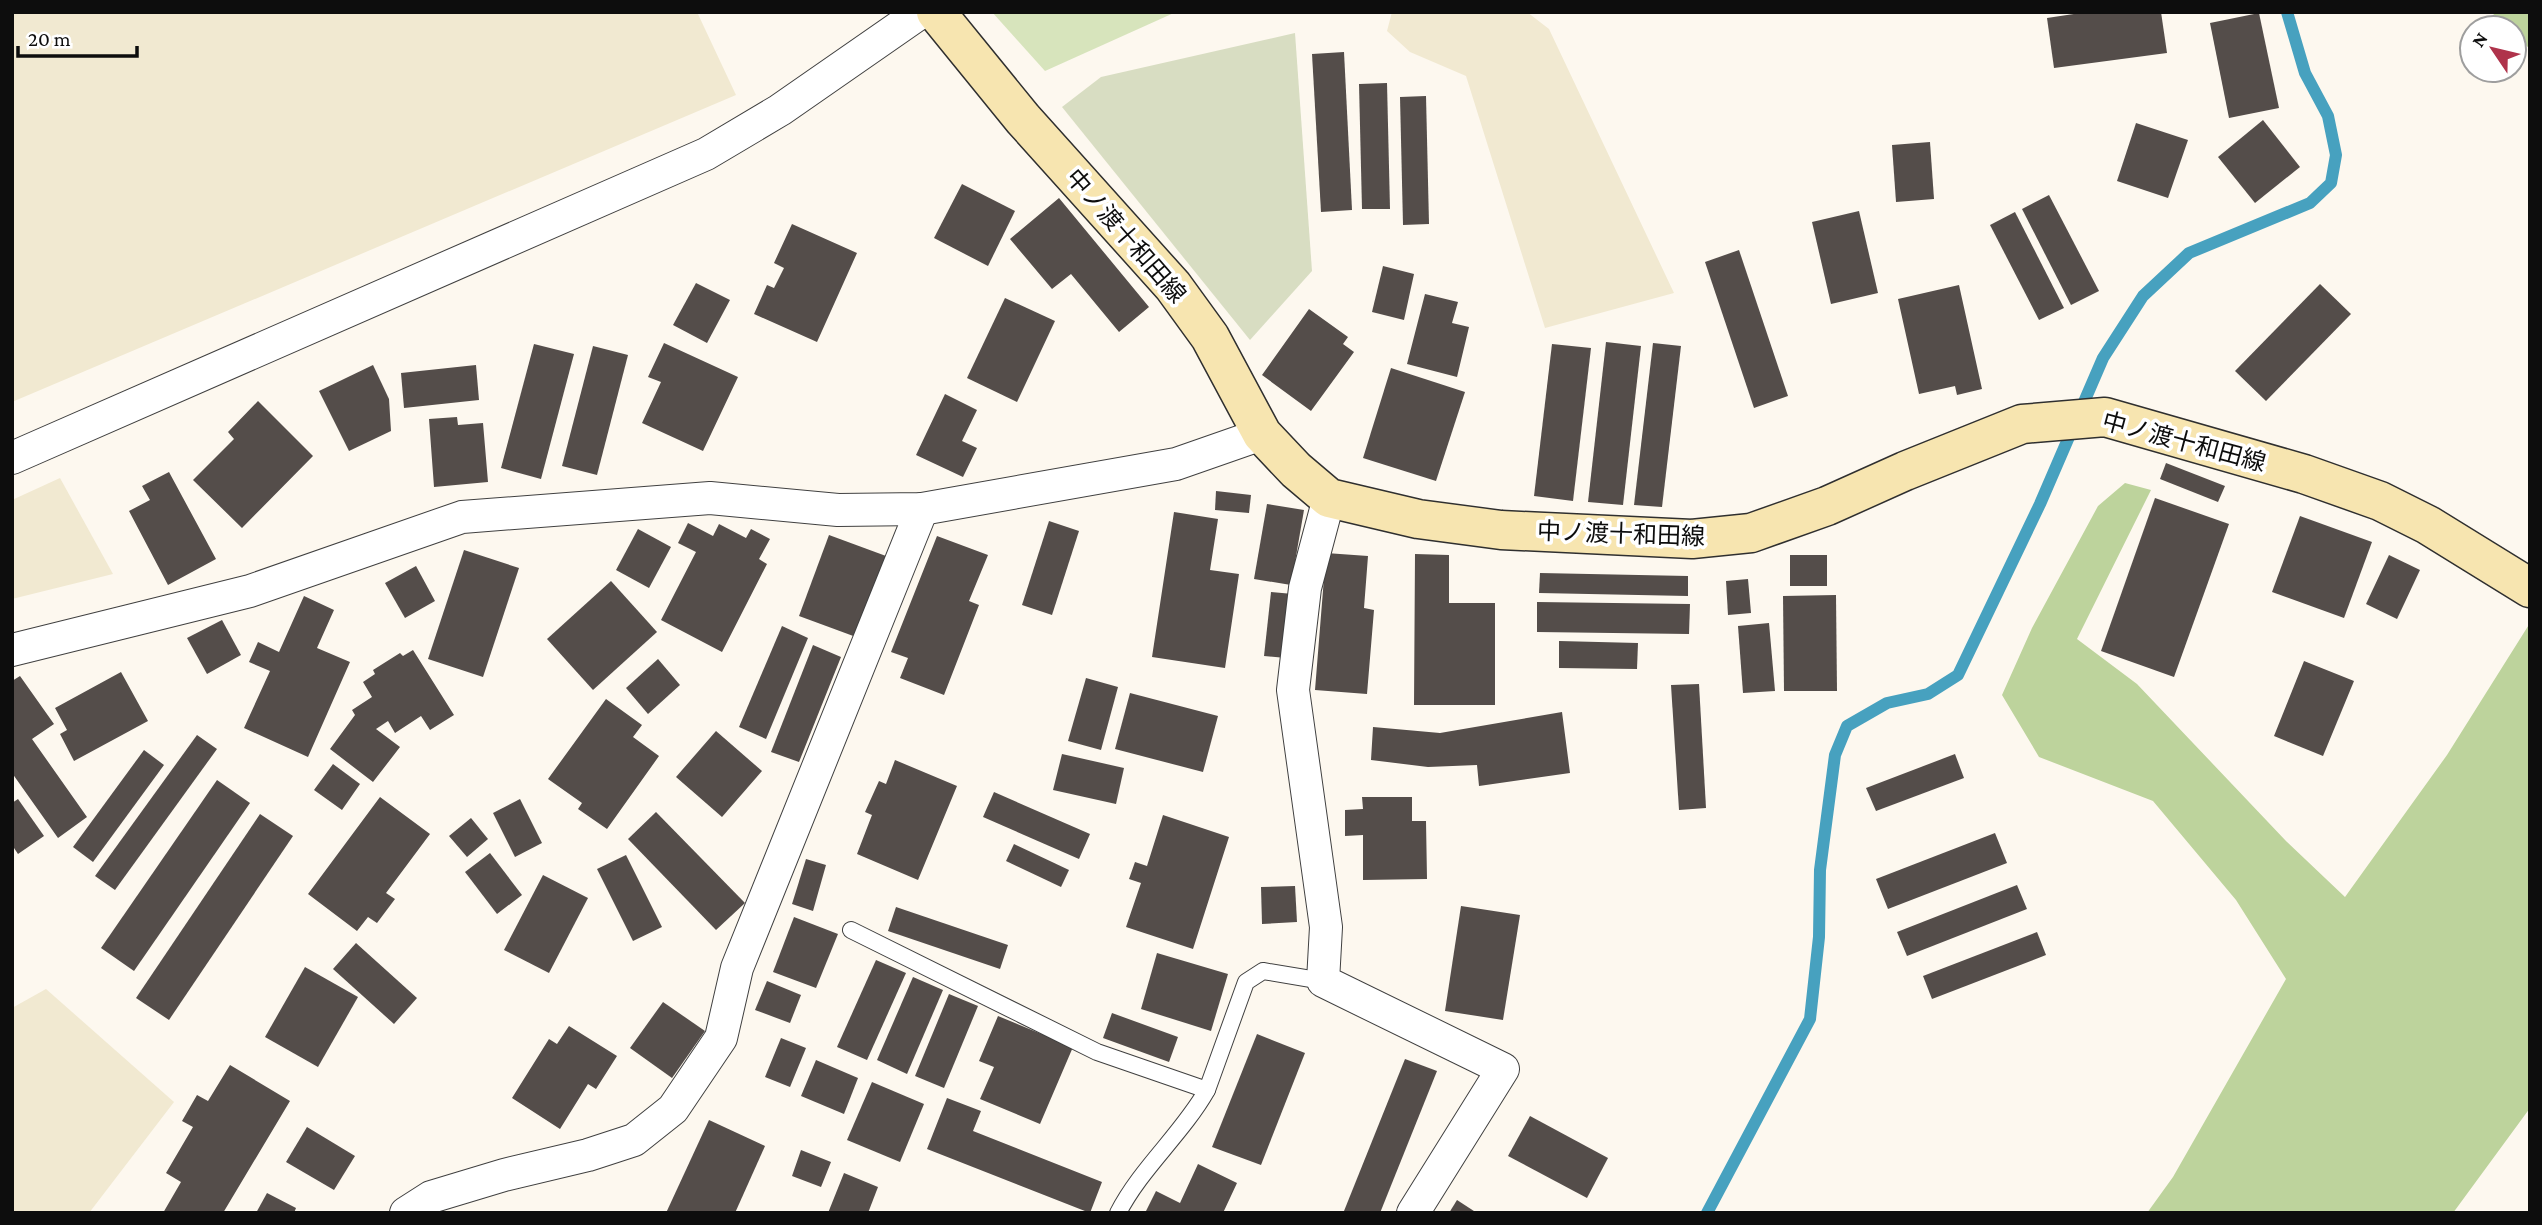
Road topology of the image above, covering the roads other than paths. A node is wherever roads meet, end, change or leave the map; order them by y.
1 (921, 12) edge
2 (936, 12) edge
3 (1262, 434) junction
4 (12, 458) edge
5 (1329, 498) junction
6 (922, 509) junction
7 (2530, 588) edge
8 (12, 650) edge
9 (851, 930) dead end
10 (1322, 981) junction
11 (1207, 1090) junction
12 (406, 1213) edge
13 (1118, 1213) edge
14 (1413, 1213) edge

1 - 4 street
2 - 3 main road, 中ノ渡十和田線
3 - 5 main road, 中ノ渡十和田線
3 - 6 street
5 - 7 main road, 中ノ渡十和田線
5 - 10 street
6 - 8 street
6 - 12 street
9 - 11 lane
10 - 11 lane
10 - 14 street
11 - 13 lane

